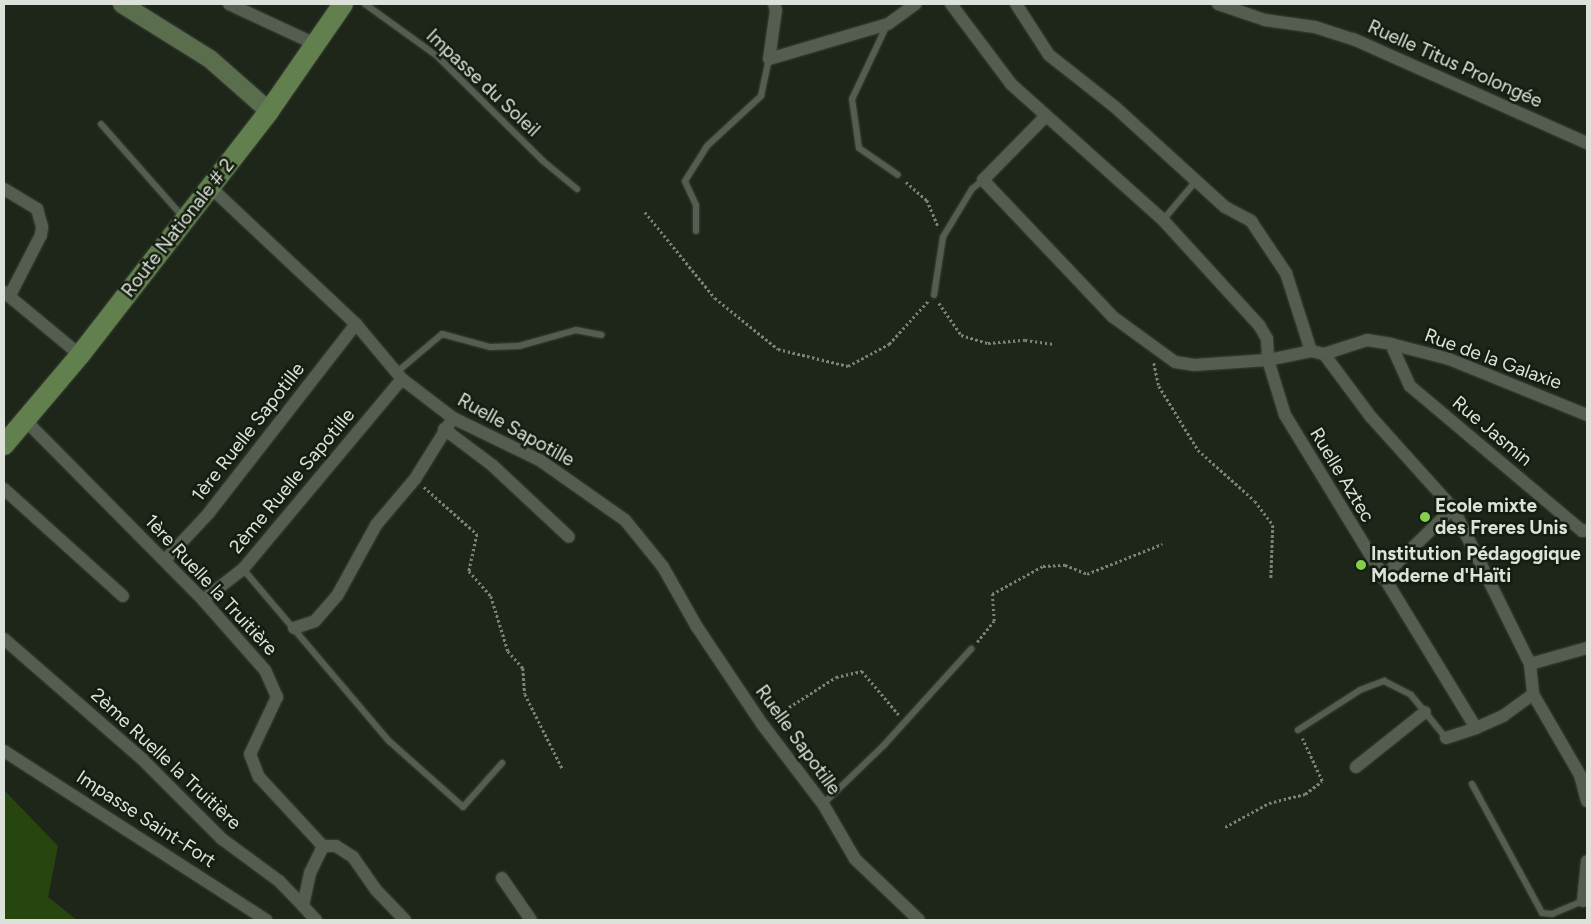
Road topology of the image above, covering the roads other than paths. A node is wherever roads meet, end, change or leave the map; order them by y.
1 (122, 4) edge
2 (229, 4) edge
3 (343, 4) edge
4 (365, 4) edge
5 (774, 4) edge
6 (916, 4) edge
7 (951, 4) edge
8 (1016, 4) edge
9 (1218, 4) edge
10 (888, 24) junction
11 (315, 44) junction
12 (769, 59) junction
13 (270, 111) junction
14 (1045, 116) junction
15 (101, 124) dead end
16 (1587, 143) edge
17 (898, 175) road end
18 (983, 180) junction
19 (1196, 181) junction
20 (209, 186) junction
21 (4, 189) edge
22 (577, 189) dead end
23 (185, 219) junction
24 (1163, 220) junction
25 (696, 231) dead end
26 (7, 293) edge
27 (934, 295) road end
28 (356, 324) junction
29 (602, 336) dead end
30 (1392, 344) junction
31 (1317, 352) junction
32 (80, 355) junction
33 (1268, 360) junction
34 (400, 376) junction
35 (1587, 415) edge
36 (453, 418) junction
37 (26, 421) junction
38 (444, 429) junction
39 (4, 445) edge
40 (4, 489) edge
41 (1453, 508) junction
42 (1587, 530) edge
43 (569, 537) dead end
44 (165, 560) junction
45 (243, 569) junction
46 (1382, 578) junction
47 (124, 596) dead end
48 (203, 600) junction
49 (294, 628) junction
50 (4, 639) edge
51 (1587, 648) edge
52 (971, 649) road end
53 (1530, 664) junction
54 (1533, 694) junction
55 (1425, 712) junction
56 (1476, 728) junction
57 (1298, 730) road end
58 (1446, 738) joint
59 (4, 751) edge
60 (502, 763) dead end
61 (1356, 767) dead end
62 (1472, 784) dead end
63 (1587, 801) edge
64 (823, 804) junction
65 (323, 846) junction
66 (1587, 861) edge
67 (502, 878) dead end
68 (1583, 901) joint
69 (303, 906) junction
70 (266, 920) edge
71 (316, 920) edge
72 (405, 920) edge
73 (531, 920) edge
74 (919, 920) edge

1 - 13 street
2 - 11 street
3 - 11 main road, Route Nationale # 2
4 - 22 lane, Impasse du Soleil
5 - 12 street
6 - 10 street
7 - 14 street, Ruelle Aztec
8 - 19 street
9 - 16 street, Ruelle Titus Prolongée
10 - 12 street
10 - 17 lane
11 - 13 main road, Route Nationale # 2
12 - 25 lane
13 - 20 main road, Route Nationale # 2
14 - 18 street
14 - 24 street, Ruelle Aztec
15 - 23 lane
18 - 27 lane
18 - 33 street, Rue de la Galaxie
19 - 24 lane
19 - 31 street
20 - 23 main road, Route Nationale # 2
20 - 28 street, Ruelle Sapotille
21 - 26 street
23 - 32 main road, Route Nationale # 2
24 - 33 street, Ruelle Aztec
26 - 32 street
28 - 34 street, Ruelle Sapotille
28 - 44 street, 1ère Ruelle Sapotille
29 - 34 lane
30 - 31 street, Rue de la Galaxie
30 - 35 street, Rue de la Galaxie
30 - 42 street, Rue Jasmin
31 - 33 street, Rue de la Galaxie
31 - 41 street
32 - 37 main road, Route Nationale # 2
33 - 46 street, Ruelle Aztec
34 - 36 street, Ruelle Sapotille
34 - 45 street, 2ème Ruelle Sapotille
36 - 38 street
36 - 64 street, Ruelle Sapotille
37 - 39 main road, Route Nationale # 2
37 - 44 street, 1ère Ruelle la Truitière
38 - 43 street
38 - 49 street
40 - 47 street
41 - 46 street
41 - 53 street
44 - 48 street, 1ère Ruelle la Truitière
45 - 48 street, 2ème Ruelle Sapotille
45 - 49 lane
46 - 56 street, Ruelle Aztec
48 - 65 street, 1ère Ruelle la Truitière
49 - 60 lane
50 - 69 street, 2ème Ruelle la Truitière
51 - 53 street
52 - 64 lane
53 - 54 street
54 - 56 street
54 - 63 street
55 - 57 lane
55 - 58 lane
55 - 61 street
56 - 58 street
59 - 70 street, Impasse Saint-Fort
62 - 68 lane
64 - 74 street, Ruelle Sapotille
65 - 69 street
65 - 72 street
66 - 68 street
67 - 73 street
69 - 71 street, 2ème Ruelle la Truitière

